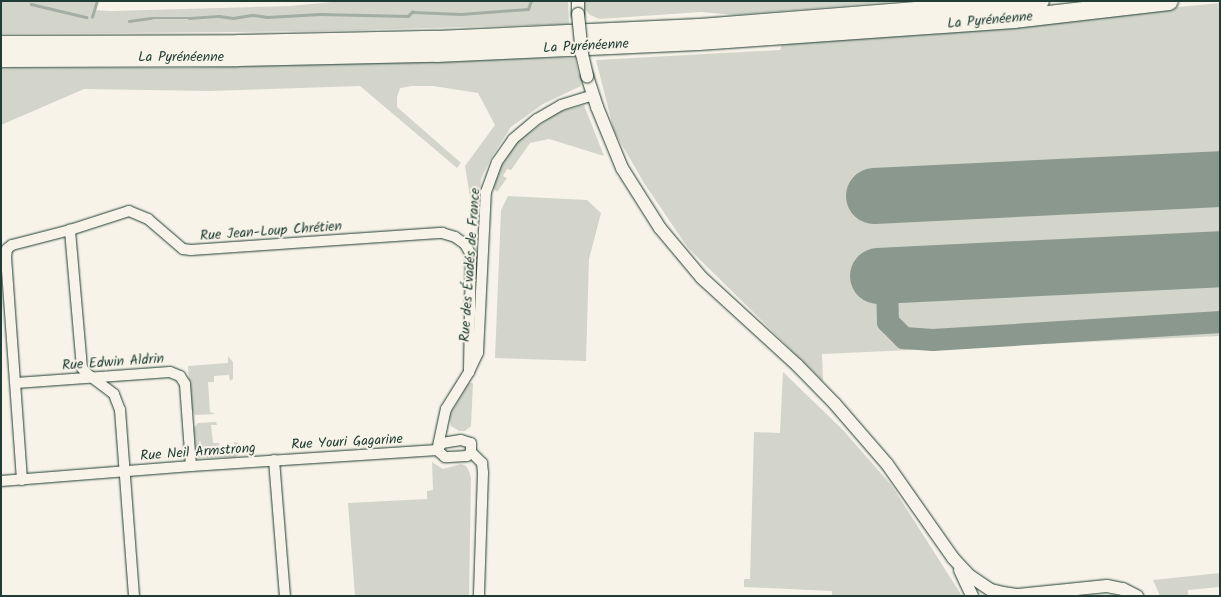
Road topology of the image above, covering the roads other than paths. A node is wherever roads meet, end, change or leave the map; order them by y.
1 (1040, 1) edge
2 (1169, 1) edge
3 (578, 7) edge
4 (1, 45) edge
5 (1, 58) edge
6 (593, 95) junction
7 (70, 230) junction
8 (469, 372) junction
9 (92, 378) junction
10 (16, 383) junction
11 (444, 424) junction
12 (458, 440) junction
13 (438, 448) junction
14 (471, 452) junction
15 (274, 460) junction
16 (191, 466) junction
17 (125, 471) junction
18 (22, 480) junction
19 (1, 481) edge
20 (957, 563) junction
21 (134, 596) edge
22 (285, 596) edge
23 (478, 596) edge
24 (972, 596) edge
25 (1137, 596) edge

1 - 4 highway, La Pyrénéenne
2 - 5 highway, La Pyrénéenne
3 - 6 street, bridge
6 - 8 street, Rue des Évadés de France
6 - 20 street
7 - 8 street, Rue Jean-Loup Chrétien
7 - 9 street
7 - 10 street
8 - 11 street, Rue des Évadés de France
9 - 10 street, Rue Edwin Aldrin
9 - 16 street, Rue Edwin Aldrin
9 - 17 street
10 - 18 street
11 - 12 street
11 - 13 street, Rue des Évadés de France
12 - 13 street
12 - 14 street
13 - 14 street
13 - 15 street, Rue Youri Gagarine
14 - 23 street
15 - 16 street, Rue Neil Armstrong
15 - 22 street, Rue Youri Gagarine
16 - 17 street, Rue Neil Armstrong
17 - 18 street, Rue Neil Armstrong
17 - 21 street, Rue Neil Armstrong
18 - 19 street, Rue Neil Armstrong
20 - 24 street
20 - 25 street

